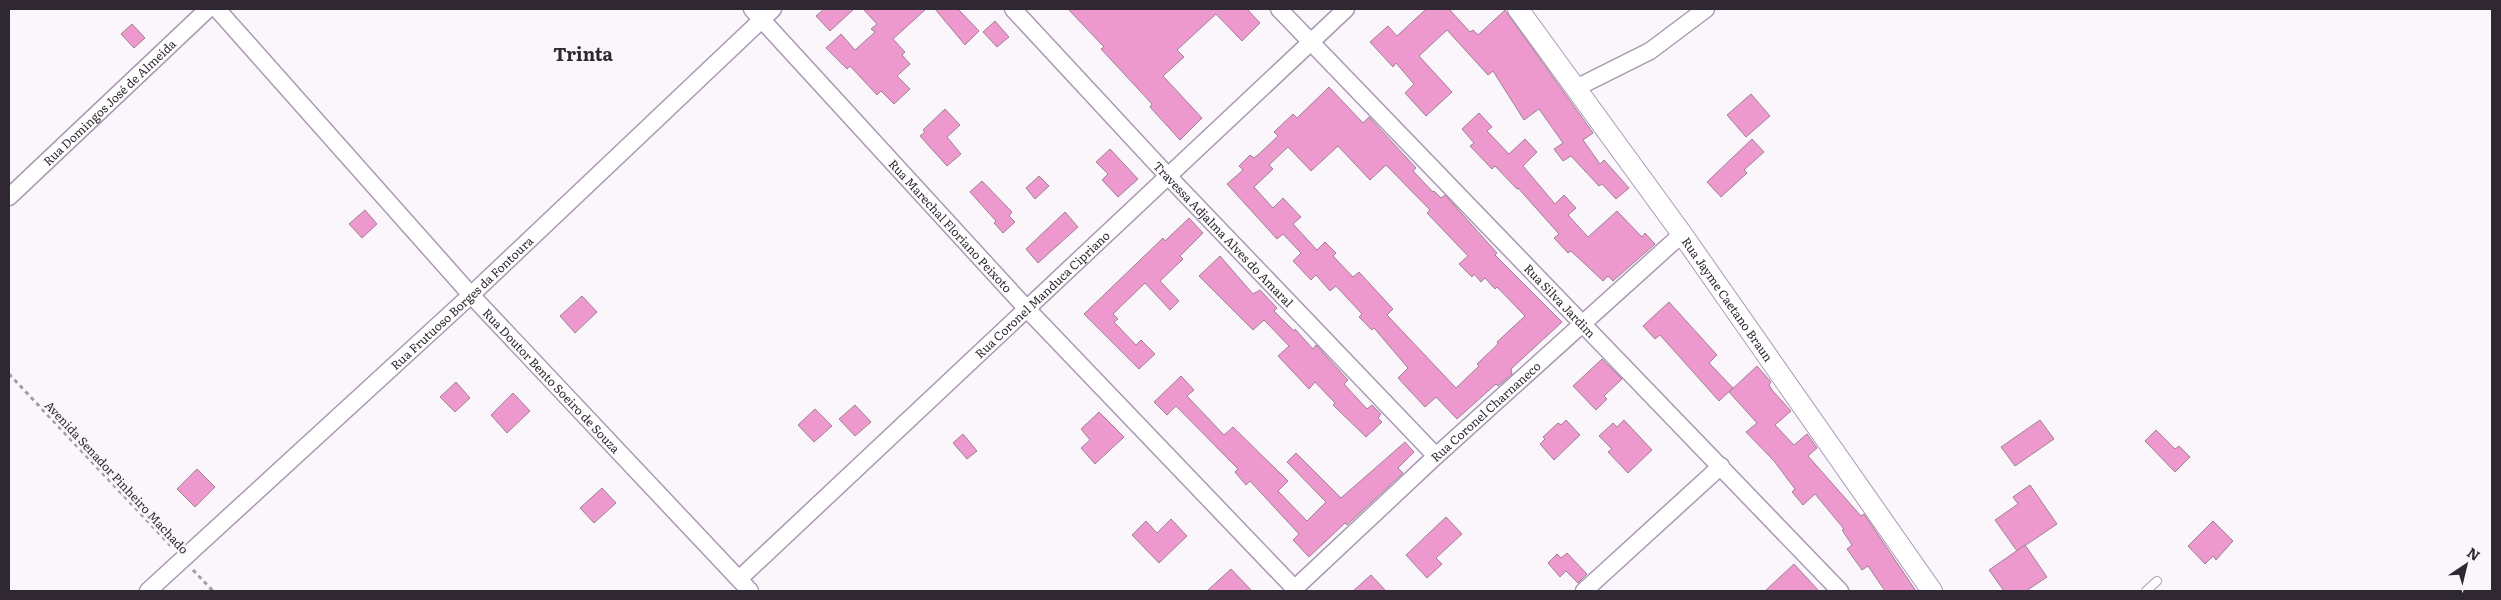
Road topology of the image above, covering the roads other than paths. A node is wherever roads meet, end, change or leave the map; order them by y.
1 (208, 9) edge
2 (217, 9) edge
3 (1013, 9) edge
4 (1279, 9) edge
5 (1346, 9) edge
6 (1518, 9) edge
7 (1706, 9) edge
8 (762, 12) edge
9 (1310, 42) junction
10 (1576, 88) junction
11 (1167, 175) junction
12 (9, 197) edge
13 (1682, 234) junction
14 (470, 295) junction
15 (1027, 309) junction
16 (1581, 324) junction
17 (1436, 456) junction
18 (1721, 466) junction
19 (2157, 581) dead end
20 (744, 585) edge
21 (1295, 590) edge
22 (148, 591) edge
23 (1584, 591) edge
24 (1840, 591) edge
25 (1932, 591) edge
26 (2146, 591) edge

1 - 12 street, Rua Domingos José de Almeida
2 - 14 street, Rua Doutor Bento Soeiro de Souza
3 - 11 street, Travessa Adjalma Alves do Amaral
4 - 9 street, Rua Silva Jardim
5 - 9 street, Rua Coronel Manduca Cipriano
6 - 10 street, Rua Jayme Caetano Braun
7 - 10 street
8 - 14 street, Rua Frutuoso Borges da Fontoura
8 - 15 street, Rua Marechal Floriano Peixoto
9 - 11 street, Rua Coronel Manduca Cipriano
9 - 16 street, Rua Silva Jardim
10 - 13 street, Rua Jayme Caetano Braun
11 - 15 street, Rua Coronel Manduca Cipriano
11 - 17 street, Travessa Adjalma Alves do Amaral
13 - 16 street, Rua Coronel Charnaneco
13 - 25 street, Rua Jayme Caetano Braun
14 - 20 street, Rua Doutor Bento Soeiro de Souza
14 - 22 street, Rua Frutuoso Borges da Fontoura
15 - 20 street, Rua Coronel Manduca Cipriano
15 - 21 street, Rua Marechal Floriano Peixoto
16 - 17 street, Rua Coronel Charnaneco
16 - 18 street, Rua Silva Jardim
17 - 21 street, Rua Coronel Charnaneco
18 - 23 street
18 - 24 street, Rua Silva Jardim
19 - 26 lane

